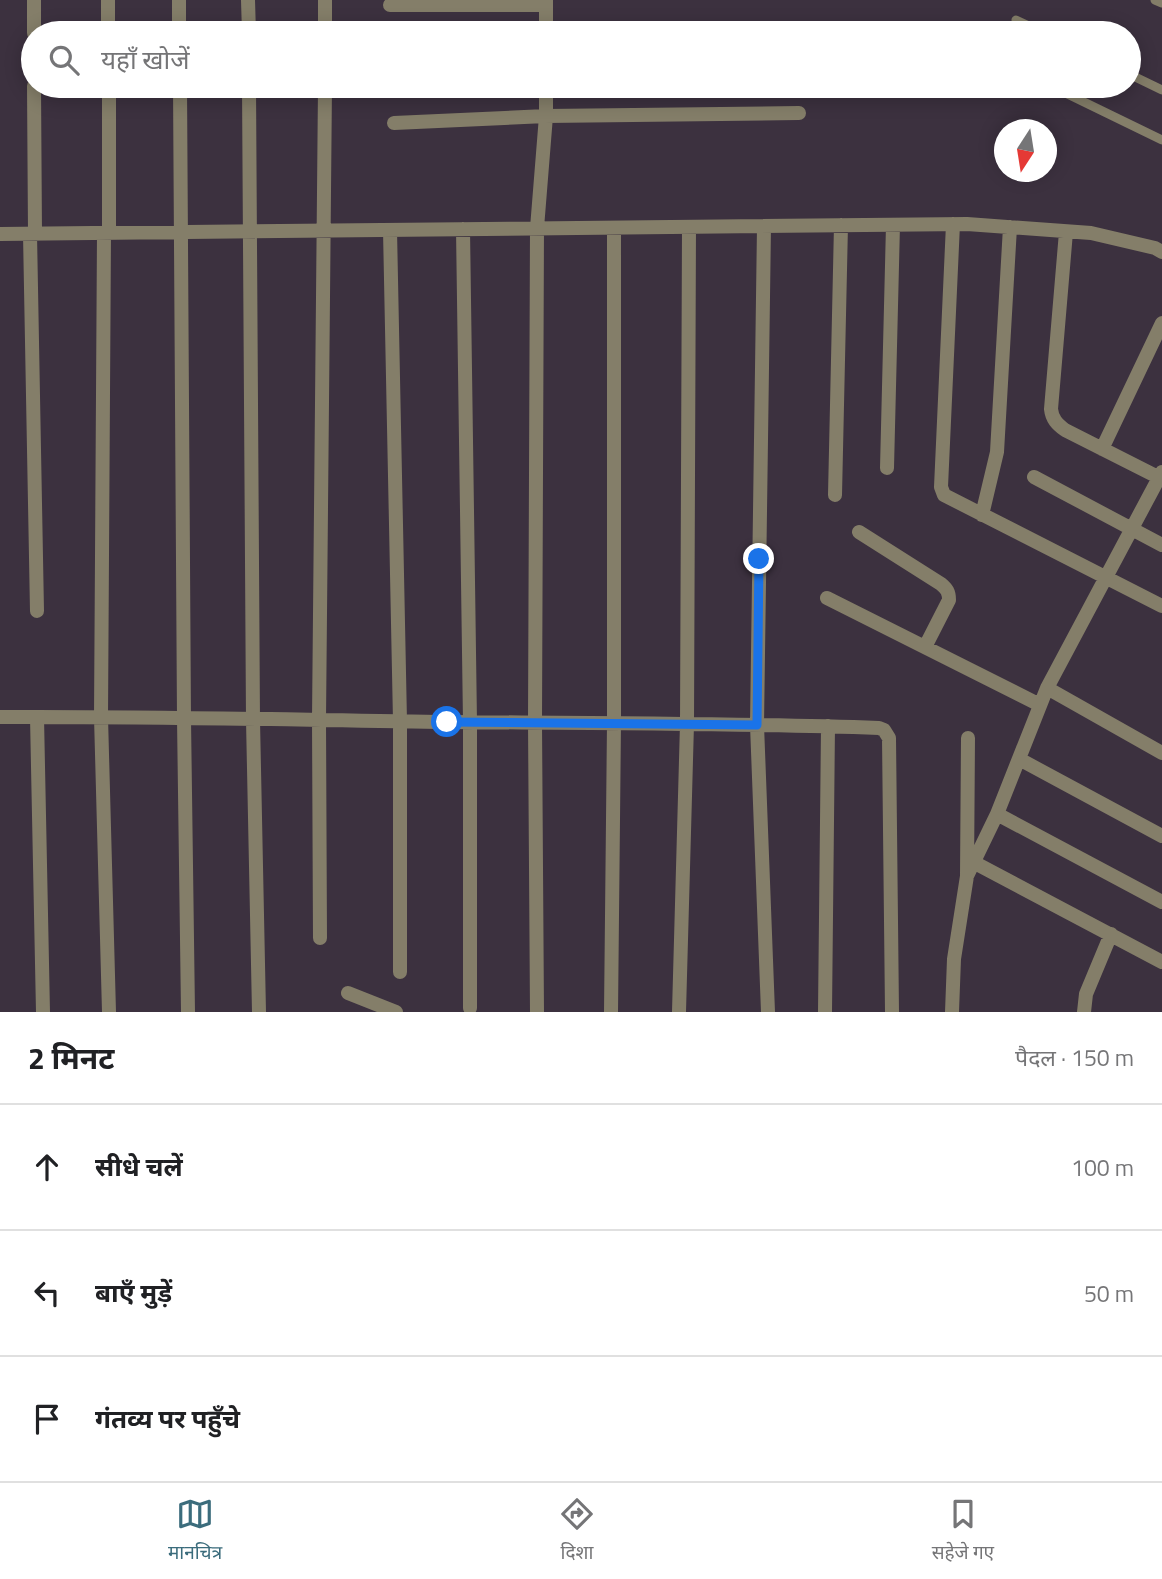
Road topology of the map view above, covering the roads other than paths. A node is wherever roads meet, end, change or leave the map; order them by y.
1 (34, 0) edge
2 (108, 0) edge
3 (179, 0) edge
4 (248, 0) edge
5 (325, 0) edge
6 (1155, 0) edge
7 (546, 2) edge
8 (1162, 3) edge
9 (390, 5) dead end
10 (34, 21) edge
11 (108, 21) edge
12 (179, 21) edge
13 (249, 21) edge
14 (325, 21) edge
15 (546, 21) edge
16 (1141, 80) edge
17 (1162, 90) edge
18 (34, 98) edge
19 (109, 98) edge
20 (180, 98) edge
21 (249, 98) edge
22 (325, 98) edge
23 (546, 98) edge
24 (1076, 98) edge
25 (799, 113) dead end
26 (545, 116) junction
27 (394, 123) dead end
28 (1162, 140) edge
29 (953, 224) junction
30 (841, 225) junction
31 (893, 225) junction
32 (764, 226) junction
33 (689, 227) junction
34 (537, 228) junction
35 (614, 228) junction
36 (1010, 228) junction
37 (463, 229) junction
38 (325, 230) junction
39 (390, 230) junction
40 (249, 231) junction
41 (181, 232) junction
42 (1066, 232) junction
43 (107, 233) junction
44 (0, 234) edge
45 (32, 234) junction
46 (1162, 252) edge
47 (1162, 323) edge
48 (1102, 449) junction
49 (887, 468) dead end
50 (1161, 476) edge
51 (1034, 477) dead end
52 (835, 495) dead end
53 (982, 515) junction
54 (1132, 529) junction
55 (859, 532) dead end
56 (1162, 545) edge
57 (1107, 578) junction
58 (827, 598) dead end
59 (1162, 606) edge
60 (37, 611) dead end
61 (925, 647) junction
62 (1047, 688) junction
63 (1041, 705) junction
64 (37, 717) junction
65 (101, 717) junction
66 (0, 718) edge
67 (184, 719) junction
68 (253, 720) junction
69 (319, 720) junction
70 (400, 721) junction
71 (470, 722) junction
72 (535, 722) junction
73 (614, 723) junction
74 (687, 724) junction
75 (757, 725) junction
76 (828, 726) junction
77 (968, 738) dead end
78 (1162, 753) edge
79 (1019, 759) junction
80 (997, 814) junction
81 (1162, 836) edge
82 (971, 870) junction
83 (1162, 902) edge
84 (1111, 934) junction
85 (320, 938) dead end
86 (1162, 962) edge
87 (400, 972) dead end
88 (348, 993) dead end
89 (470, 1008) dead end
90 (43, 1012) edge
91 (110, 1012) edge
92 (188, 1012) edge
93 (259, 1012) edge
94 (396, 1012) edge
95 (537, 1012) edge
96 (611, 1012) edge
97 (679, 1012) edge
98 (768, 1012) edge
99 (825, 1012) edge
100 (892, 1012) edge
101 (952, 1012) edge
102 (1084, 1012) edge

1 - 10 street
2 - 11 street
3 - 12 street
4 - 13 street
5 - 14 street
6 - 8 lane
7 - 9 street
7 - 15 street
16 - 17 lane
18 - 45 street
19 - 43 street
20 - 41 street
21 - 40 street
22 - 38 street
23 - 26 street
24 - 28 lane
25 - 26 street
26 - 27 street
26 - 34 street
29 - 31 street
29 - 36 street
29 - 53 street
30 - 31 street
30 - 32 street
30 - 52 street
31 - 49 street
32 - 33 street
32 - 75 street
33 - 35 street
33 - 74 street
34 - 35 street
34 - 37 street
34 - 72 street
35 - 73 street
36 - 42 street
36 - 53 street
37 - 39 street
37 - 71 street
38 - 39 street
38 - 40 street
38 - 69 street
39 - 70 street
40 - 41 street
40 - 68 street
41 - 43 street
41 - 67 street
42 - 46 street
42 - 48 street
43 - 45 street
43 - 65 street
44 - 45 street
45 - 60 street
47 - 48 street
48 - 50 street
50 - 54 street
51 - 54 street
53 - 57 street
54 - 56 street
54 - 57 street
55 - 61 street
57 - 59 street
57 - 62 street
58 - 61 street
61 - 63 street
62 - 63 street
62 - 78 street
63 - 79 street
64 - 65 street
64 - 66 street
64 - 90 street
65 - 67 street
65 - 91 street
67 - 68 street
67 - 92 street
68 - 69 street
68 - 93 street
69 - 70 street
69 - 85 street
70 - 71 street
70 - 87 street
71 - 72 street
71 - 89 street
72 - 73 street
72 - 95 street
73 - 74 street
73 - 96 street
74 - 75 street
74 - 97 street
75 - 76 street
75 - 98 street
76 - 99 street
76 - 100 street
77 - 82 street
79 - 80 street
79 - 81 street
80 - 82 street
80 - 83 street
82 - 84 street
82 - 101 street
84 - 86 street
84 - 102 street
88 - 94 street

